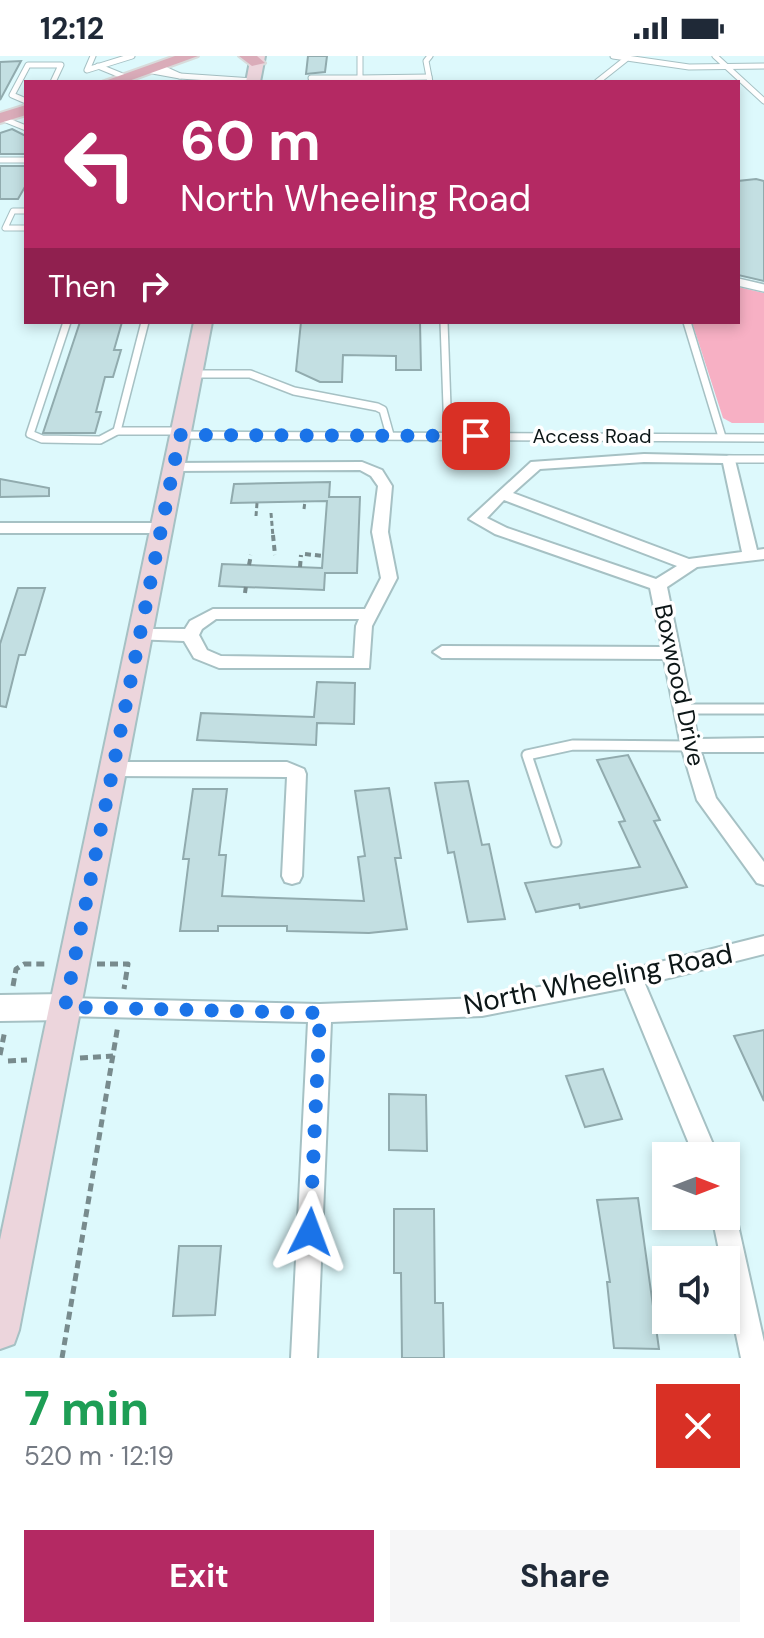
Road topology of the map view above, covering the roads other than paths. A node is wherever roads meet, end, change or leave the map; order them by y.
1 (41, 56) edge
2 (93, 56) edge
3 (132, 56) edge
4 (190, 56) edge
5 (360, 56) edge
6 (430, 56) edge
7 (613, 56) edge
8 (660, 56) edge
9 (715, 56) edge
10 (254, 58) edge
11 (626, 59) junction
12 (654, 63) junction
13 (37, 65) junction
14 (98, 66) junction
15 (764, 66) edge
16 (727, 67) junction
17 (153, 68) junction
18 (180, 76) junction
19 (311, 78) dead end
20 (360, 78) junction
21 (54, 80) edge
22 (118, 80) edge
23 (229, 80) edge
24 (253, 80) edge
25 (429, 80) edge
26 (600, 80) edge
27 (764, 101) edge
28 (24, 111) edge
29 (24, 112) edge
30 (0, 118) edge
31 (0, 160) edge
32 (24, 160) edge
33 (24, 211) edge
34 (24, 228) edge
35 (740, 282) edge
36 (764, 288) edge
37 (66, 324) edge
38 (144, 324) edge
39 (203, 324) edge
40 (444, 324) edge
41 (688, 324) edge
42 (192, 377) junction
43 (117, 431) junction
44 (180, 433) junction
45 (390, 435) junction
46 (448, 435) junction
47 (722, 437) junction
48 (764, 438) edge
49 (729, 459) junction
50 (764, 459) edge
51 (173, 467) junction
52 (502, 494) junction
53 (0, 528) edge
54 (160, 528) junction
55 (757, 554) edge
56 (689, 565) junction
57 (658, 585) junction
58 (368, 614) junction
59 (138, 635) junction
60 (190, 635) junction
61 (442, 652) dead end
62 (670, 653) junction
63 (682, 709) junction
64 (764, 709) edge
65 (764, 745) edge
66 (690, 746) junction
67 (111, 769) junction
68 (556, 842) dead end
69 (292, 876) dead end
70 (764, 877) edge
71 (764, 945) edge
72 (632, 978) junction
73 (65, 1007) junction
74 (0, 1008) edge
75 (320, 1013) junction
76 (700, 1142) edge
77 (727, 1230) edge
78 (6, 1274) edge
79 (0, 1330) edge
80 (304, 1358) edge
81 (754, 1358) edge

1 - 13 lane
2 - 14 lane
3 - 14 lane
4 - 17 main road
5 - 20 lane
6 - 25 lane
7 - 11 lane
8 - 12 lane
9 - 16 lane
10 - 24 main road
11 - 12 lane
11 - 26 lane
12 - 16 lane
13 - 21 lane
13 - 28 lane
14 - 22 lane
15 - 16 lane
16 - 27 lane
17 - 18 lane
17 - 18 lane
17 - 22 main road
18 - 23 lane
19 - 20 lane
20 - 25 lane
29 - 30 main road
31 - 32 lane
33 - 34 lane
35 - 36 lane
37 - 43 lane, Access Road
38 - 43 lane
39 - 42 main road
40 - 46 lane
41 - 47 lane
42 - 44 main road
42 - 45 lane
43 - 44 lane, Access Road
44 - 45 lane, Access Road
44 - 51 main road
45 - 46 lane, Access Road
46 - 47 lane, Access Road
47 - 48 lane, Access Road
49 - 50 lane
49 - 52 street
49 - 55 street
51 - 54 main road
51 - 58 street
52 - 56 street
52 - 57 street
53 - 54 street
54 - 59 main road
55 - 56 street, Boxwood Drive
56 - 57 street, Boxwood Drive
57 - 62 street, Boxwood Drive
58 - 60 street
58 - 60 street
59 - 60 street
59 - 67 main road
61 - 62 street
62 - 63 street, Boxwood Drive
63 - 64 lane
63 - 66 street, Boxwood Drive
65 - 66 street
66 - 68 lane
66 - 70 street, Boxwood Drive
67 - 69 street
67 - 73 main road
71 - 72 street, North Wheeling Road
72 - 75 street, North Wheeling Road
72 - 76 street
73 - 74 street, North Wheeling Road
73 - 75 street, North Wheeling Road
73 - 78 main road
75 - 80 street
77 - 81 street
78 - 79 main road

